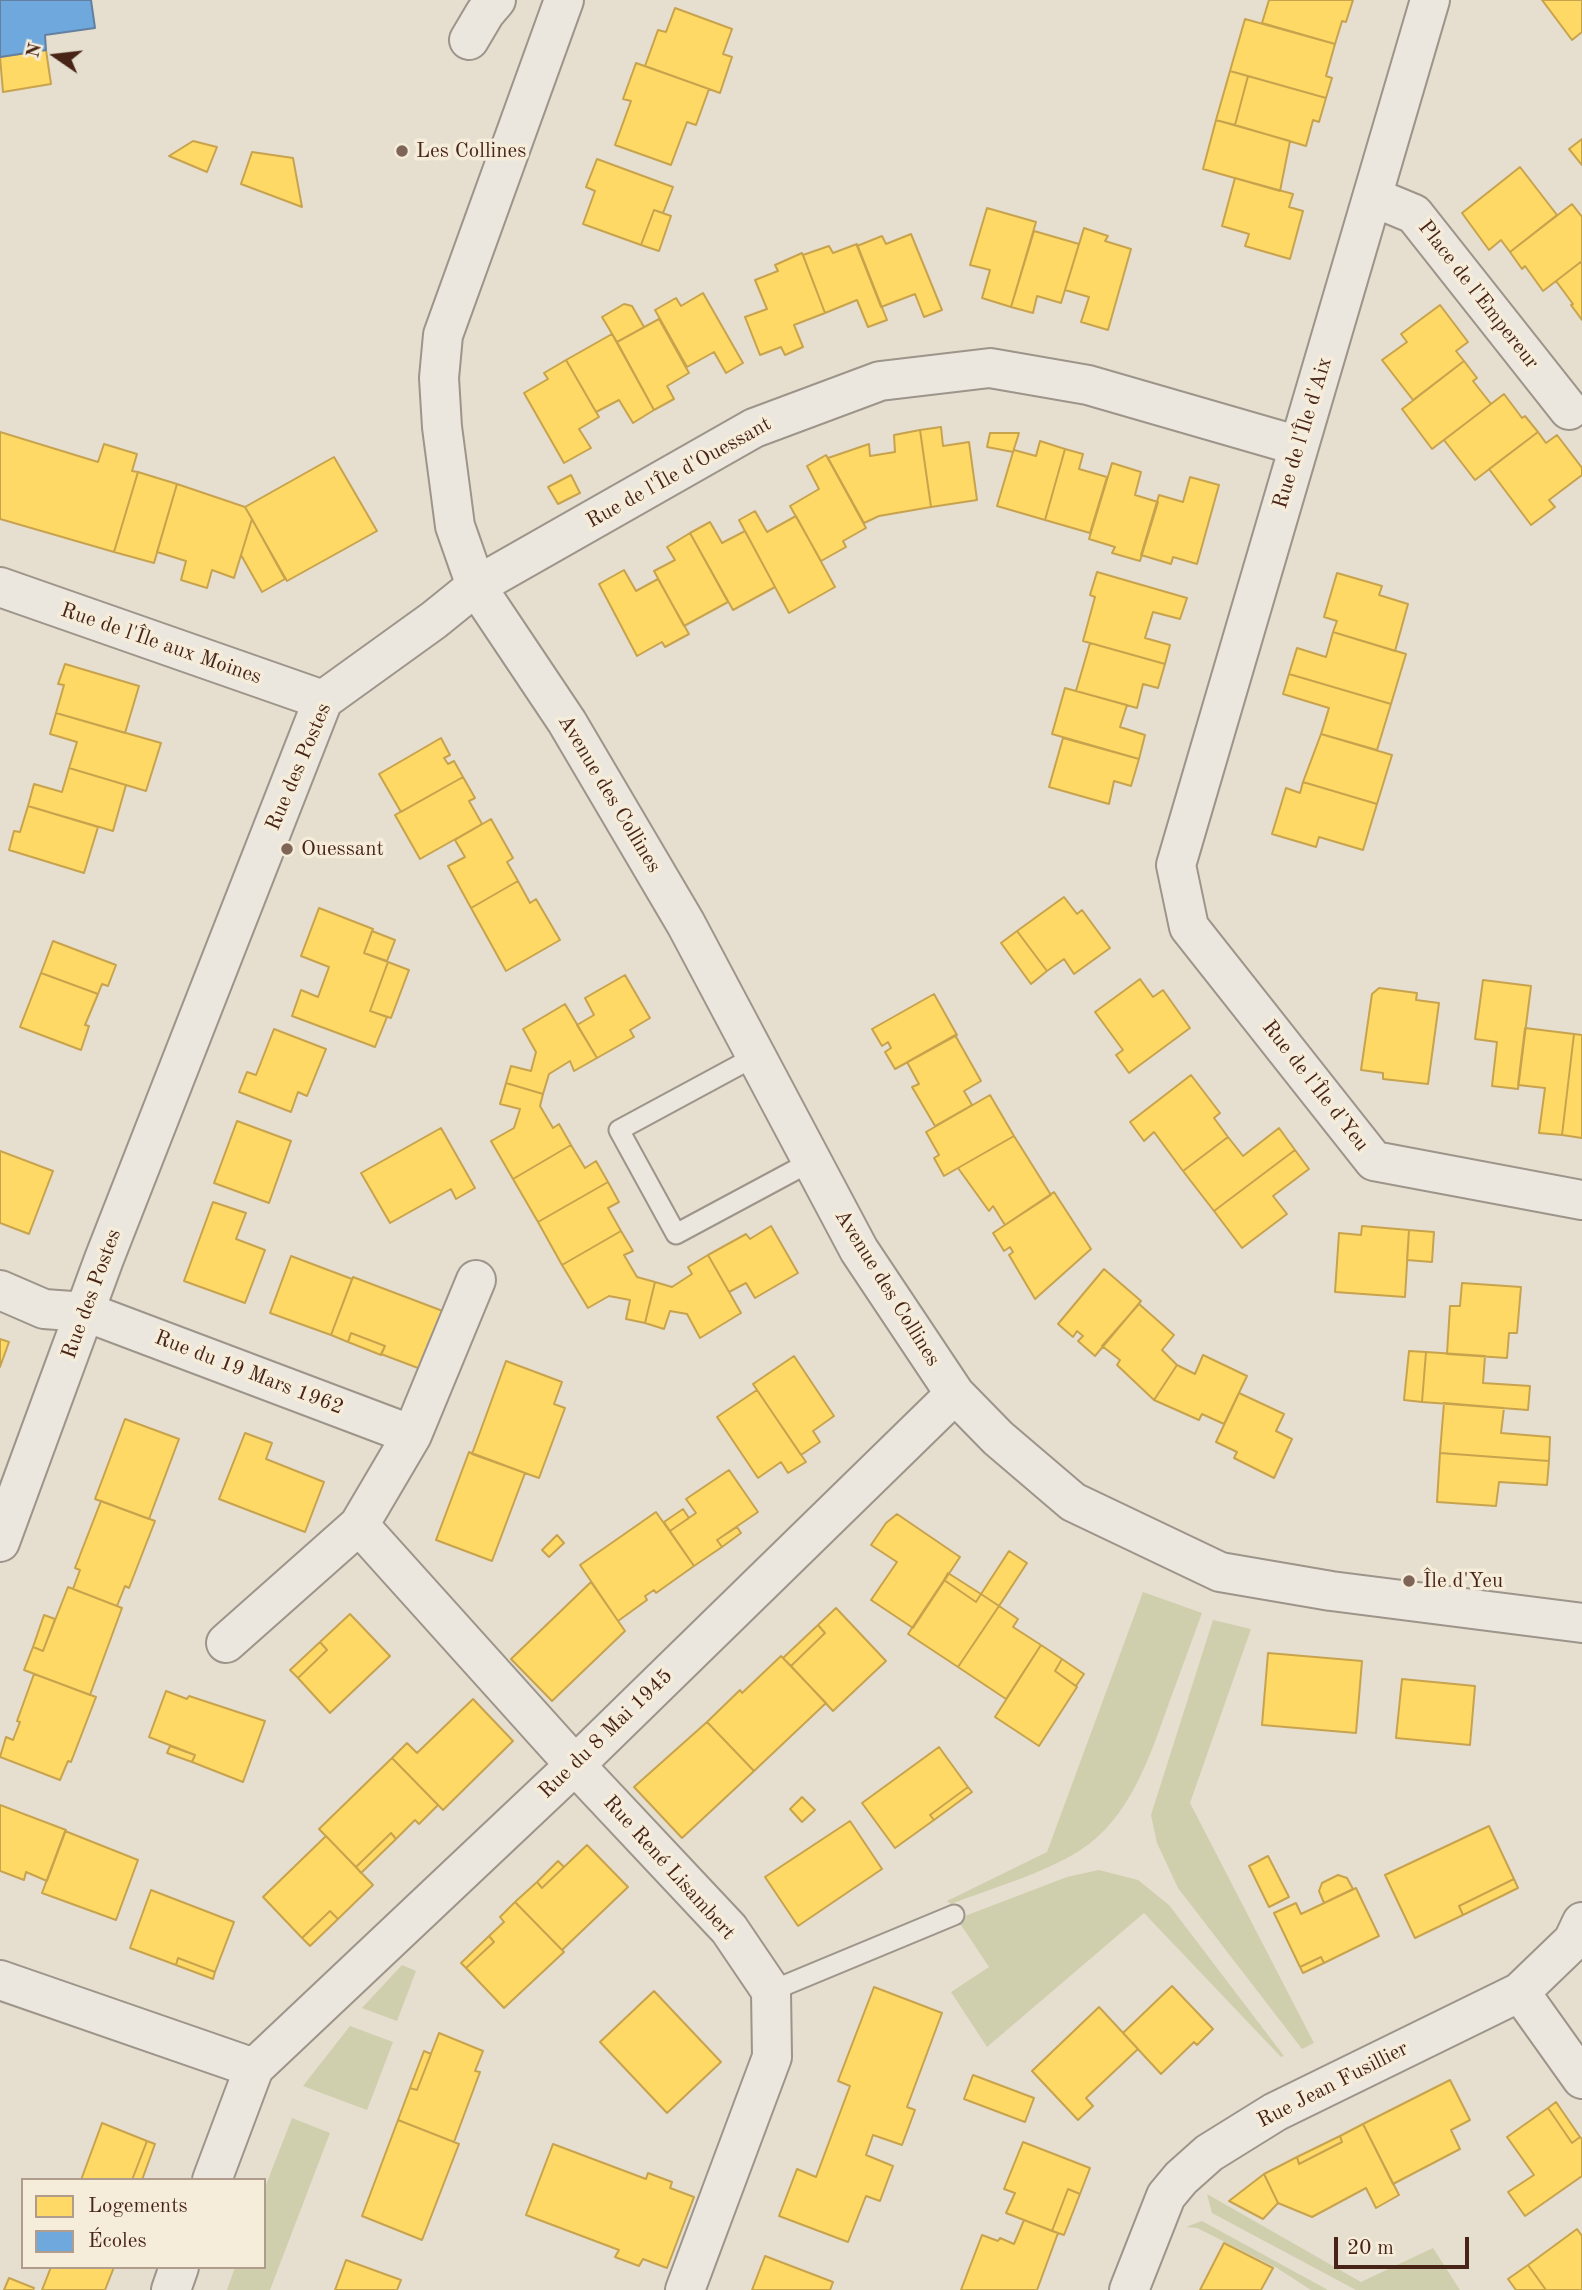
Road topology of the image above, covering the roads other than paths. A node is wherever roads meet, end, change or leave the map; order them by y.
1 (496, 0) edge
2 (564, 0) edge
3 (1430, 0) edge
4 (469, 40) dead end
5 (1373, 197) junction
6 (1569, 410) dead end
7 (1299, 446) junction
8 (476, 586) junction
9 (0, 587) edge
10 (323, 700) junction
11 (1176, 865) joint
12 (756, 1056) junction
13 (812, 1161) junction
14 (1582, 1200) edge
15 (475, 1280) dead end
16 (0, 1290) edge
17 (86, 1312) junction
18 (955, 1394) junction
19 (412, 1434) junction
20 (359, 1525) junction
21 (0, 1542) edge
22 (1582, 1623) edge
23 (226, 1643) dead end
24 (575, 1765) junction
25 (954, 1915) dead end
26 (1582, 1922) edge
27 (0, 1980) edge
28 (771, 1991) junction
29 (1520, 1992) junction
30 (254, 2068) junction
31 (1582, 2079) edge
32 (213, 2178) edge
33 (178, 2269) edge
34 (171, 2290) edge
35 (685, 2290) edge
36 (1129, 2290) edge

1 - 4 street
2 - 8 street
3 - 5 street, Rue de l'Île d'Aix
5 - 6 street, Place de l'Empereur
5 - 7 street, Rue de l'Île d'Aix
7 - 8 street, Rue de l'Île d'Ouessant
7 - 11 street, Rue de l'Île d'Aix
8 - 10 street, Rue des Postes
8 - 12 street, Avenue des Collines
9 - 10 street, Rue de l'Île aux Moines
10 - 17 street, Rue des Postes
11 - 14 street, Rue de l'Île d'Yeu
12 - 13 street, Avenue des Collines
12 - 13 lane
13 - 18 street, Avenue des Collines
15 - 19 street
16 - 17 street, Rue du 19 Mars 1962
17 - 19 street, Rue du 19 Mars 1962
17 - 21 street, Rue des Postes
18 - 22 street, Avenue des Collines
18 - 24 street, Rue du 8 Mai 1945
19 - 20 street
20 - 23 street
20 - 24 street
24 - 28 street, Rue René Lisambert
24 - 30 street, Rue du 8 Mai 1945
25 - 28 lane
26 - 29 street, Rue Jean Fusillier
27 - 30 street
28 - 35 street
29 - 31 street
29 - 36 street, Rue Jean Fusillier
30 - 32 street
33 - 34 street

